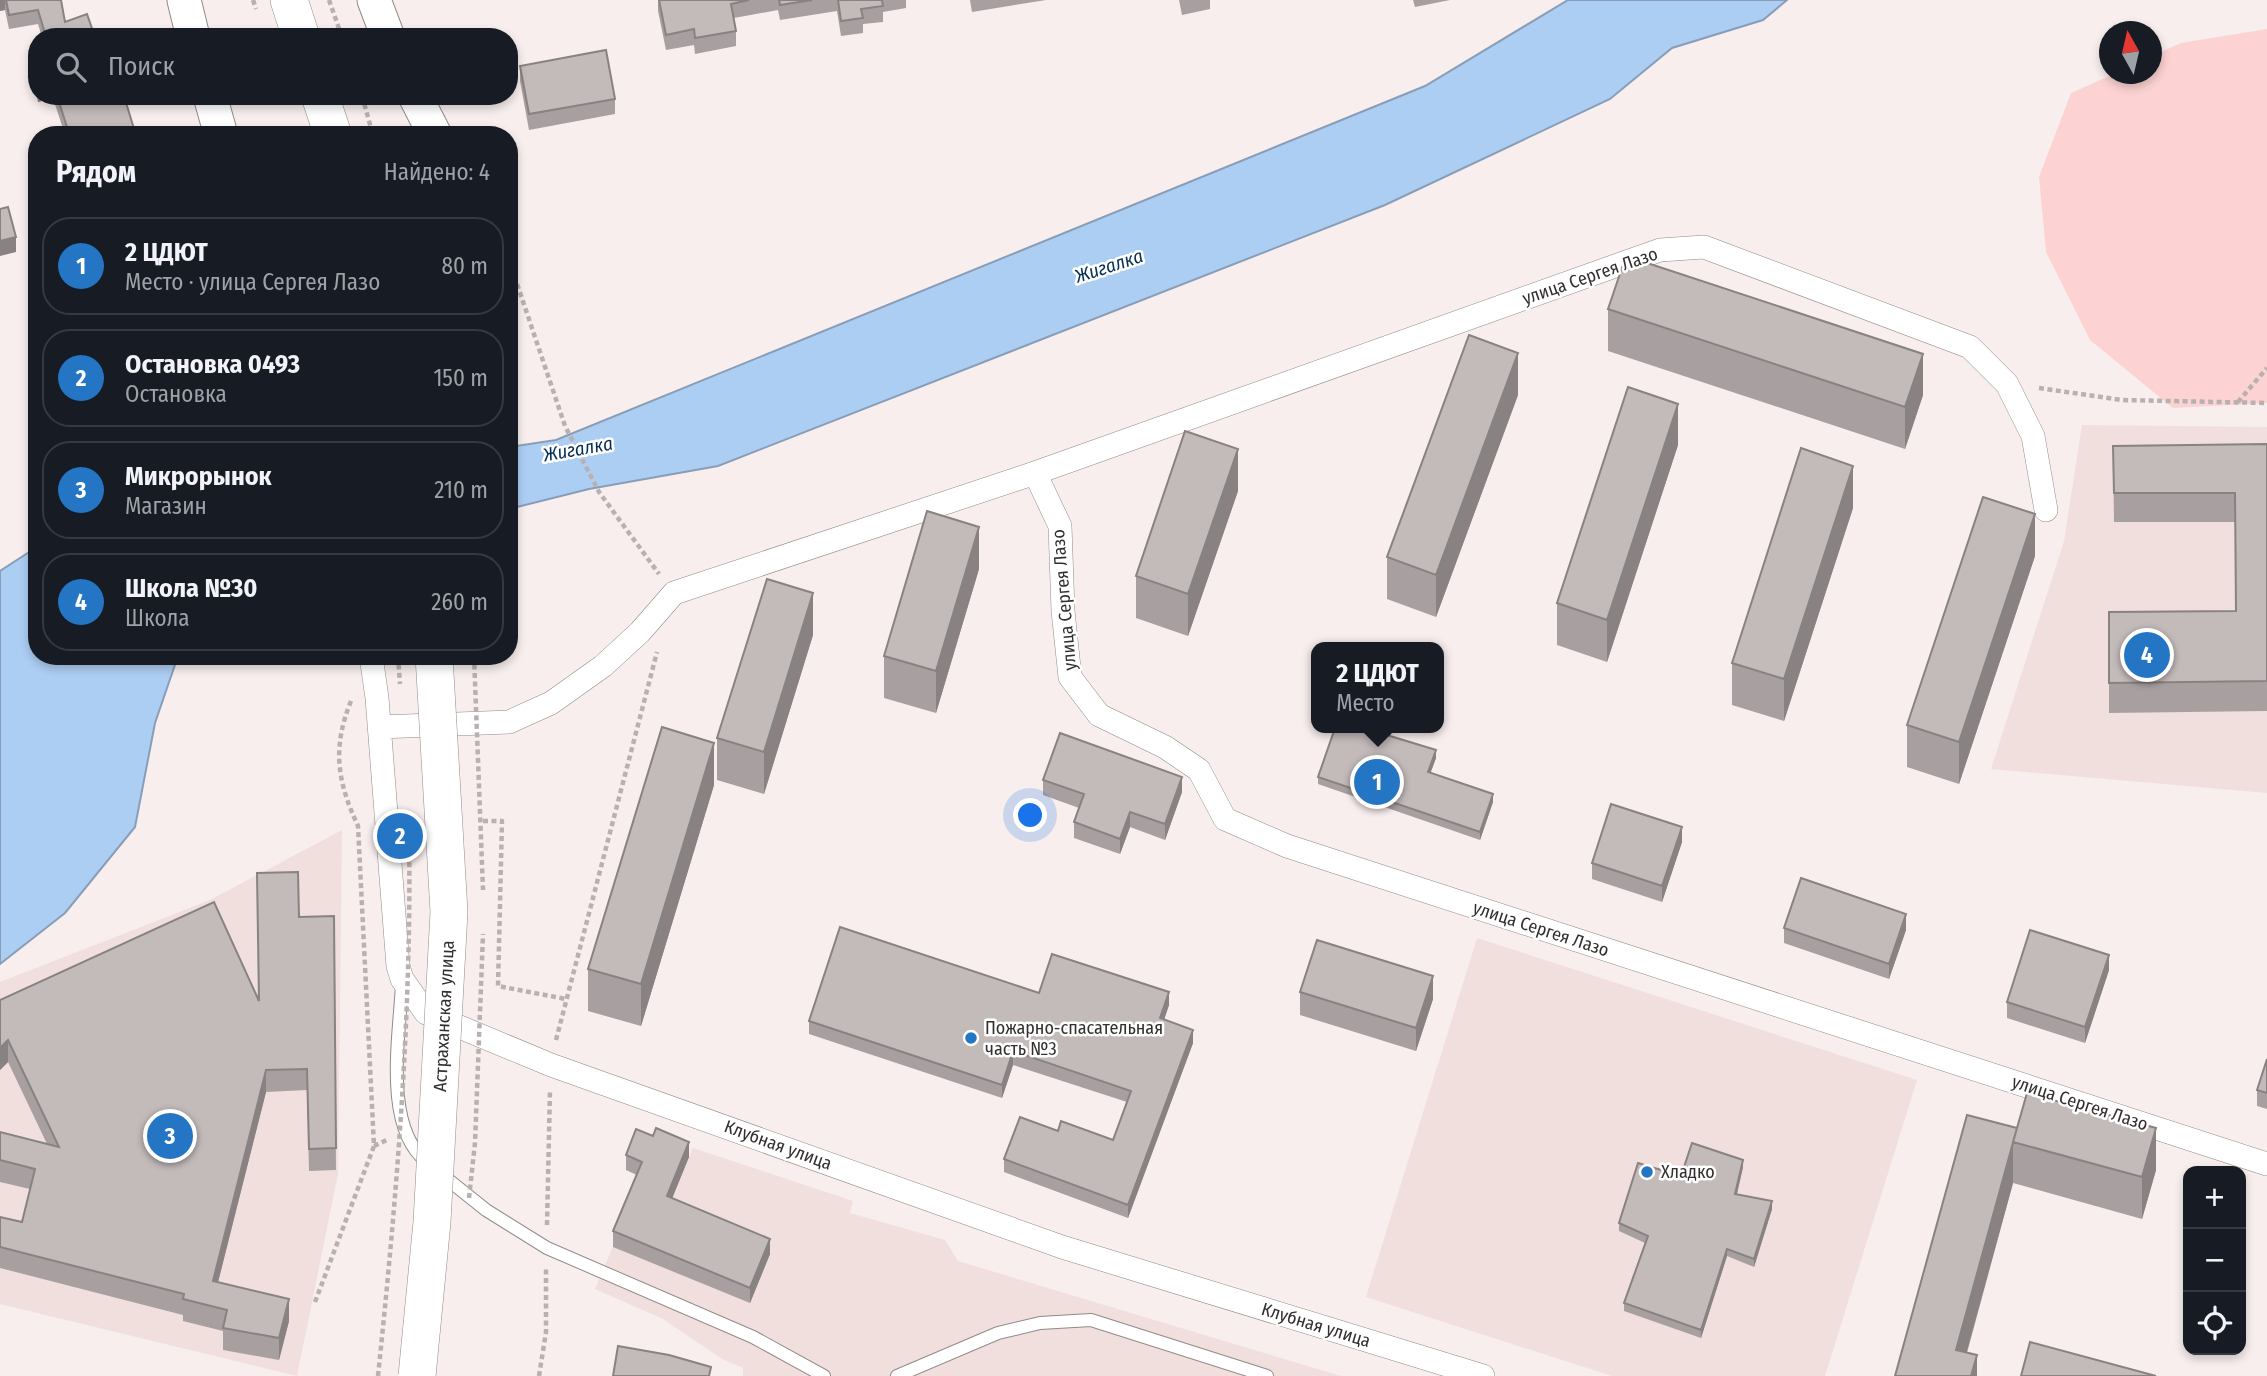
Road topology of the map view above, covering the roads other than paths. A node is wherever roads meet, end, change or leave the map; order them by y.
1 (184, 0) edge
2 (289, 0) edge
3 (374, 0) edge
4 (191, 28) edge
5 (298, 28) edge
6 (385, 28) edge
7 (213, 105) edge
8 (323, 105) edge
9 (420, 105) edge
10 (218, 126) edge
11 (330, 126) edge
12 (430, 126) edge
13 (1035, 473) junction
14 (2046, 510) dead end
15 (372, 665) edge
16 (435, 665) edge
17 (380, 727) junction
18 (402, 979) junction
19 (2267, 1164) edge
20 (417, 1376) edge
21 (824, 1376) edge
22 (897, 1376) edge
23 (1267, 1376) edge
24 (1483, 1376) edge

1 - 4 street
2 - 5 main road
3 - 6 street
7 - 10 street
8 - 11 main road
9 - 12 street
13 - 14 street, улица Сергея Лазо
13 - 17 street, улица Сергея Лазо
13 - 19 street, улица Сергея Лазо
15 - 17 street, Клубная улица
16 - 20 main road, Астраханская улица, bridge
17 - 18 street, Клубная улица
18 - 21 lane
18 - 24 street, Клубная улица
22 - 23 lane

